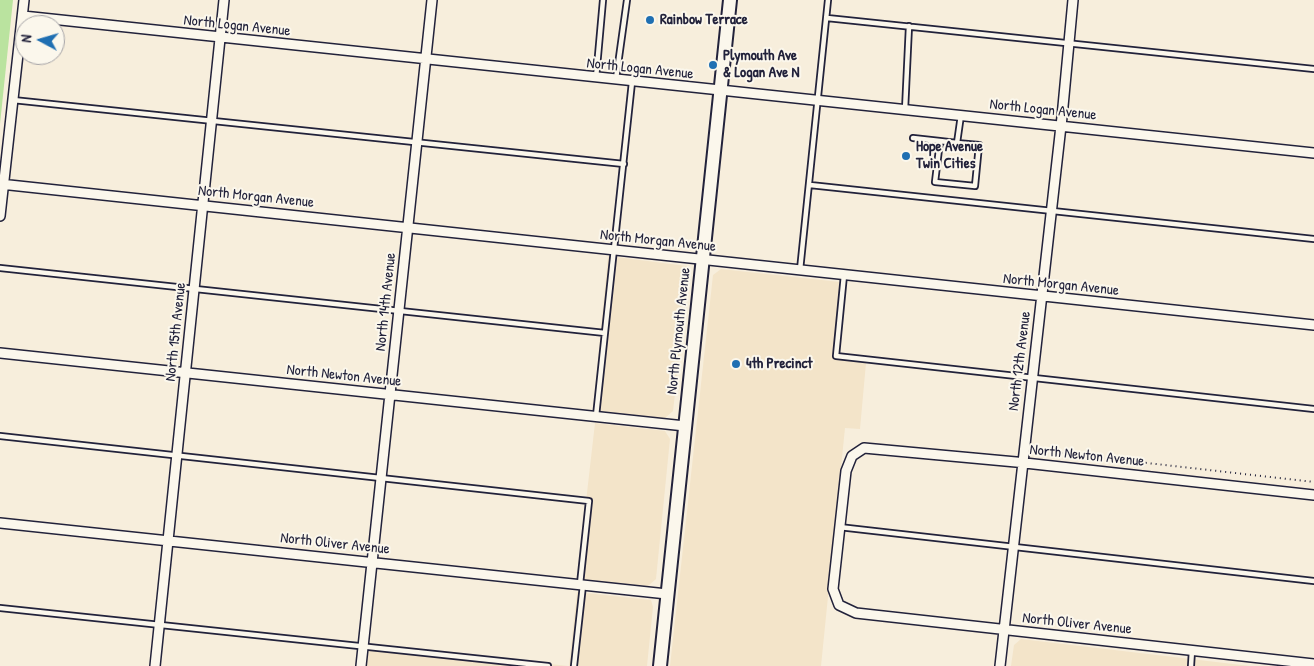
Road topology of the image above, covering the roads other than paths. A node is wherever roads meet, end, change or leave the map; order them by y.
1 (24, 0) edge
2 (224, 0) edge
3 (432, 0) edge
4 (603, 0) edge
5 (627, 0) edge
6 (730, 0) edge
7 (828, 0) edge
8 (1073, 0) edge
9 (22, 15) edge
10 (826, 18) junction
11 (65, 21) edge
12 (909, 26) junction
13 (220, 38) junction
14 (1068, 42) junction
15 (425, 60) junction
16 (17, 65) edge
17 (1314, 70) edge
18 (596, 78) junction
19 (616, 80) junction
20 (632, 82) junction
21 (720, 91) junction
22 (13, 100) junction
23 (818, 101) junction
24 (905, 110) junction
25 (961, 116) junction
26 (212, 122) junction
27 (1061, 126) junction
28 (914, 138) dead end
29 (416, 141) junction
30 (940, 141) junction
31 (957, 143) junction
32 (1314, 152) edge
33 (624, 164) junction
34 (2, 184) edge
35 (810, 185) junction
36 (203, 205) junction
37 (1052, 210) junction
38 (0, 216) edge
39 (407, 228) junction
40 (1314, 239) edge
41 (614, 250) junction
42 (703, 259) junction
43 (0, 268) edge
44 (800, 270) junction
45 (844, 275) junction
46 (194, 289) junction
47 (1041, 297) junction
48 (399, 311) junction
49 (1314, 325) edge
50 (605, 333) junction
51 (0, 353) edge
52 (185, 373) junction
53 (1032, 378) junction
54 (390, 395) junction
55 (1314, 409) edge
56 (596, 417) junction
57 (685, 426) junction
58 (0, 436) edge
59 (177, 457) junction
60 (1022, 462) junction
61 (381, 478) junction
62 (1314, 495) edge
63 (0, 523) edge
64 (840, 527) junction
65 (168, 541) junction
66 (1013, 547) junction
67 (372, 562) junction
68 (1314, 581) edge
69 (581, 584) junction
70 (667, 594) junction
71 (0, 608) edge
72 (160, 624) junction
73 (1004, 629) junction
74 (363, 646) junction
75 (1192, 650) junction
76 (1314, 664) edge
77 (155, 666) edge
78 (361, 666) edge
79 (548, 666) edge
80 (574, 666) edge
81 (660, 666) edge
82 (1000, 666) edge
83 (1191, 666) edge

1 - 9 street
2 - 13 street, North 15th Avenue
3 - 15 street, North 14th Avenue
4 - 18 lane
5 - 19 lane
6 - 21 main road, North Plymouth Avenue
7 - 10 lane
8 - 14 street, North 12th Avenue
10 - 12 lane
10 - 23 lane
11 - 13 street, North Logan Avenue
12 - 14 lane
12 - 24 lane
13 - 15 street, North Logan Avenue
13 - 26 street, North 15th Avenue
14 - 17 lane
14 - 27 street, North 12th Avenue
15 - 18 street, North Logan Avenue
15 - 29 street, North 14th Avenue
16 - 22 street
18 - 19 street, North Logan Avenue
19 - 20 street, North Logan Avenue
20 - 21 street, North Logan Avenue
20 - 33 lane
21 - 23 street, North Logan Avenue
21 - 42 main road, North Plymouth Avenue
22 - 26 lane
22 - 34 street
23 - 24 street, North Logan Avenue
23 - 35 lane
24 - 25 street, North Logan Avenue
25 - 27 street, North Logan Avenue
25 - 31 lane
26 - 29 lane
26 - 36 street, North 15th Avenue
27 - 32 street, North Logan Avenue
27 - 37 street, North 12th Avenue
28 - 30 lane
29 - 33 lane
29 - 39 street, North 14th Avenue
30 - 31 lane
30 - 31 lane
33 - 41 lane
34 - 36 street, North Morgan Avenue
34 - 38 street
35 - 37 lane
35 - 44 lane
36 - 39 street, North Morgan Avenue
36 - 46 street, North 15th Avenue
37 - 40 lane
37 - 47 street, North 12th Avenue
39 - 41 street, North Morgan Avenue
39 - 48 street, North 14th Avenue
41 - 42 street, North Morgan Avenue
41 - 50 lane
42 - 44 street, North Morgan Avenue
42 - 57 main road, North Plymouth Avenue
43 - 46 lane
44 - 45 street, North Morgan Avenue
45 - 47 street, North Morgan Avenue
45 - 53 lane
46 - 48 lane
46 - 52 street, North 15th Avenue
47 - 49 street, North Morgan Avenue
47 - 53 street, North 12th Avenue
48 - 50 lane
48 - 54 street, North 14th Avenue
50 - 56 lane
51 - 52 street, North Newton Avenue
52 - 54 street, North Newton Avenue
52 - 59 street, North 15th Avenue
53 - 55 lane
53 - 60 street, North 12th Avenue
54 - 56 street, North Newton Avenue
54 - 61 street, North 14th Avenue
56 - 57 street, North Newton Avenue
57 - 70 main road, North Plymouth Avenue
58 - 59 lane
59 - 61 lane
59 - 65 street, North 15th Avenue
60 - 62 street, North Newton Avenue
60 - 64 street, North Newton Avenue
60 - 66 street, North 12th Avenue
61 - 67 street, North 14th Avenue
61 - 69 lane
63 - 65 street, North Oliver Avenue
64 - 66 lane
64 - 73 street, North Oliver Avenue
65 - 67 street, North Oliver Avenue
65 - 72 street, North 15th Avenue
66 - 68 lane
66 - 73 street, North 12th Avenue
67 - 69 street, North Oliver Avenue
67 - 74 street, North 14th Avenue
69 - 70 street, North Oliver Avenue
69 - 80 lane
70 - 81 main road, North Plymouth Avenue
71 - 72 lane
72 - 74 lane
72 - 77 street, North 15th Avenue
73 - 75 street, North Oliver Avenue
73 - 82 street, North 12th Avenue
74 - 78 street, North 14th Avenue
74 - 79 lane
75 - 76 street, North Oliver Avenue
75 - 83 lane

